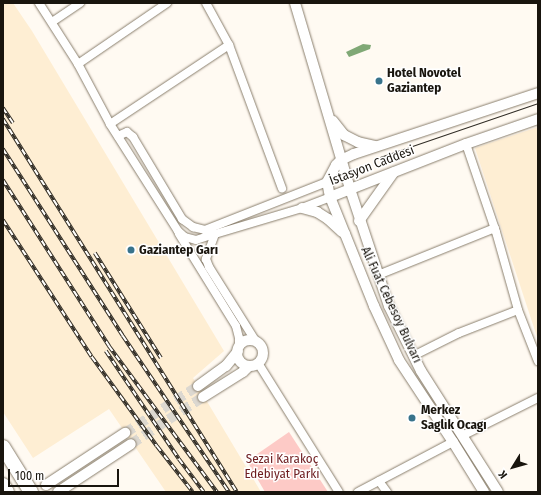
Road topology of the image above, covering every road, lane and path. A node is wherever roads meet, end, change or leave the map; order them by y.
1 (39, 3) edge
2 (80, 3) edge
3 (167, 3) edge
4 (206, 3) edge
5 (295, 3) edge
6 (52, 22) junction
7 (228, 45) junction
8 (78, 64) junction
9 (538, 92) edge
10 (328, 111) junction
11 (538, 119) edge
12 (110, 124) junction
13 (118, 136) junction
14 (466, 144) junction
15 (380, 146) junction
16 (341, 160) junction
17 (394, 171) junction
18 (327, 182) junction
19 (282, 188) dead end
20 (350, 189) junction
21 (330, 197) junction
22 (302, 208) junction
23 (359, 221) junction
24 (495, 228) junction
25 (178, 232) junction
26 (215, 234) junction
27 (345, 234) junction
28 (378, 276) junction
29 (518, 310) junction
30 (255, 340) junction
31 (238, 349) junction
32 (413, 356) junction
33 (538, 361) edge
34 (253, 364) junction
35 (198, 386) tunnel mouth
36 (203, 397) tunnel mouth
37 (538, 398) edge
38 (125, 433) tunnel mouth
39 (462, 436) junction
40 (453, 442) junction
41 (131, 444) tunnel mouth
42 (3, 447) edge
43 (379, 481) junction
44 (46, 485) dead end
45 (3, 486) edge
46 (7, 492) edge
47 (31, 492) edge
48 (58, 492) edge
49 (339, 492) edge
50 (358, 492) edge
51 (387, 492) edge
52 (484, 492) edge
53 (498, 492) edge

1 - 6 street
2 - 6 street
3 - 8 street
4 - 7 street
5 - 10 street
6 - 8 street
7 - 12 street
7 - 19 street
8 - 12 street
9 - 15 street, İstasyon Caddesi
10 - 15 street
10 - 16 street
11 - 14 street, İstasyon Caddesi
12 - 13 street
13 - 18 street
13 - 25 street
14 - 17 street, İstasyon Caddesi
14 - 24 street
15 - 16 street, İstasyon Caddesi
16 - 18 street, İstasyon Caddesi
16 - 20 street
17 - 20 street, İstasyon Caddesi
17 - 23 street
18 - 21 street, Ali Fuat Cebesoy Bulvarı
20 - 21 street, İstasyon Caddesi
20 - 23 street
21 - 22 street, İstasyon Caddesi
21 - 27 street, Ali Fuat Cebesoy Bulvarı
22 - 26 street, İstasyon Caddesi
22 - 27 street
23 - 28 street
24 - 28 street
24 - 29 street
25 - 26 street, İstasyon Caddesi
25 - 31 street
26 - 30 street
27 - 40 street, Ali Fuat Cebesoy Bulvarı
28 - 32 street
29 - 32 street
29 - 33 street
30 - 31 street
30 - 34 street
31 - 34 street
31 - 35 street
32 - 39 street
34 - 36 street
34 - 49 street
37 - 39 street
38 - 44 street
39 - 53 street
40 - 43 street
40 - 52 street, Ali Fuat Cebesoy Bulvarı
41 - 48 street
42 - 47 highway
43 - 50 street
43 - 51 street
45 - 46 highway

